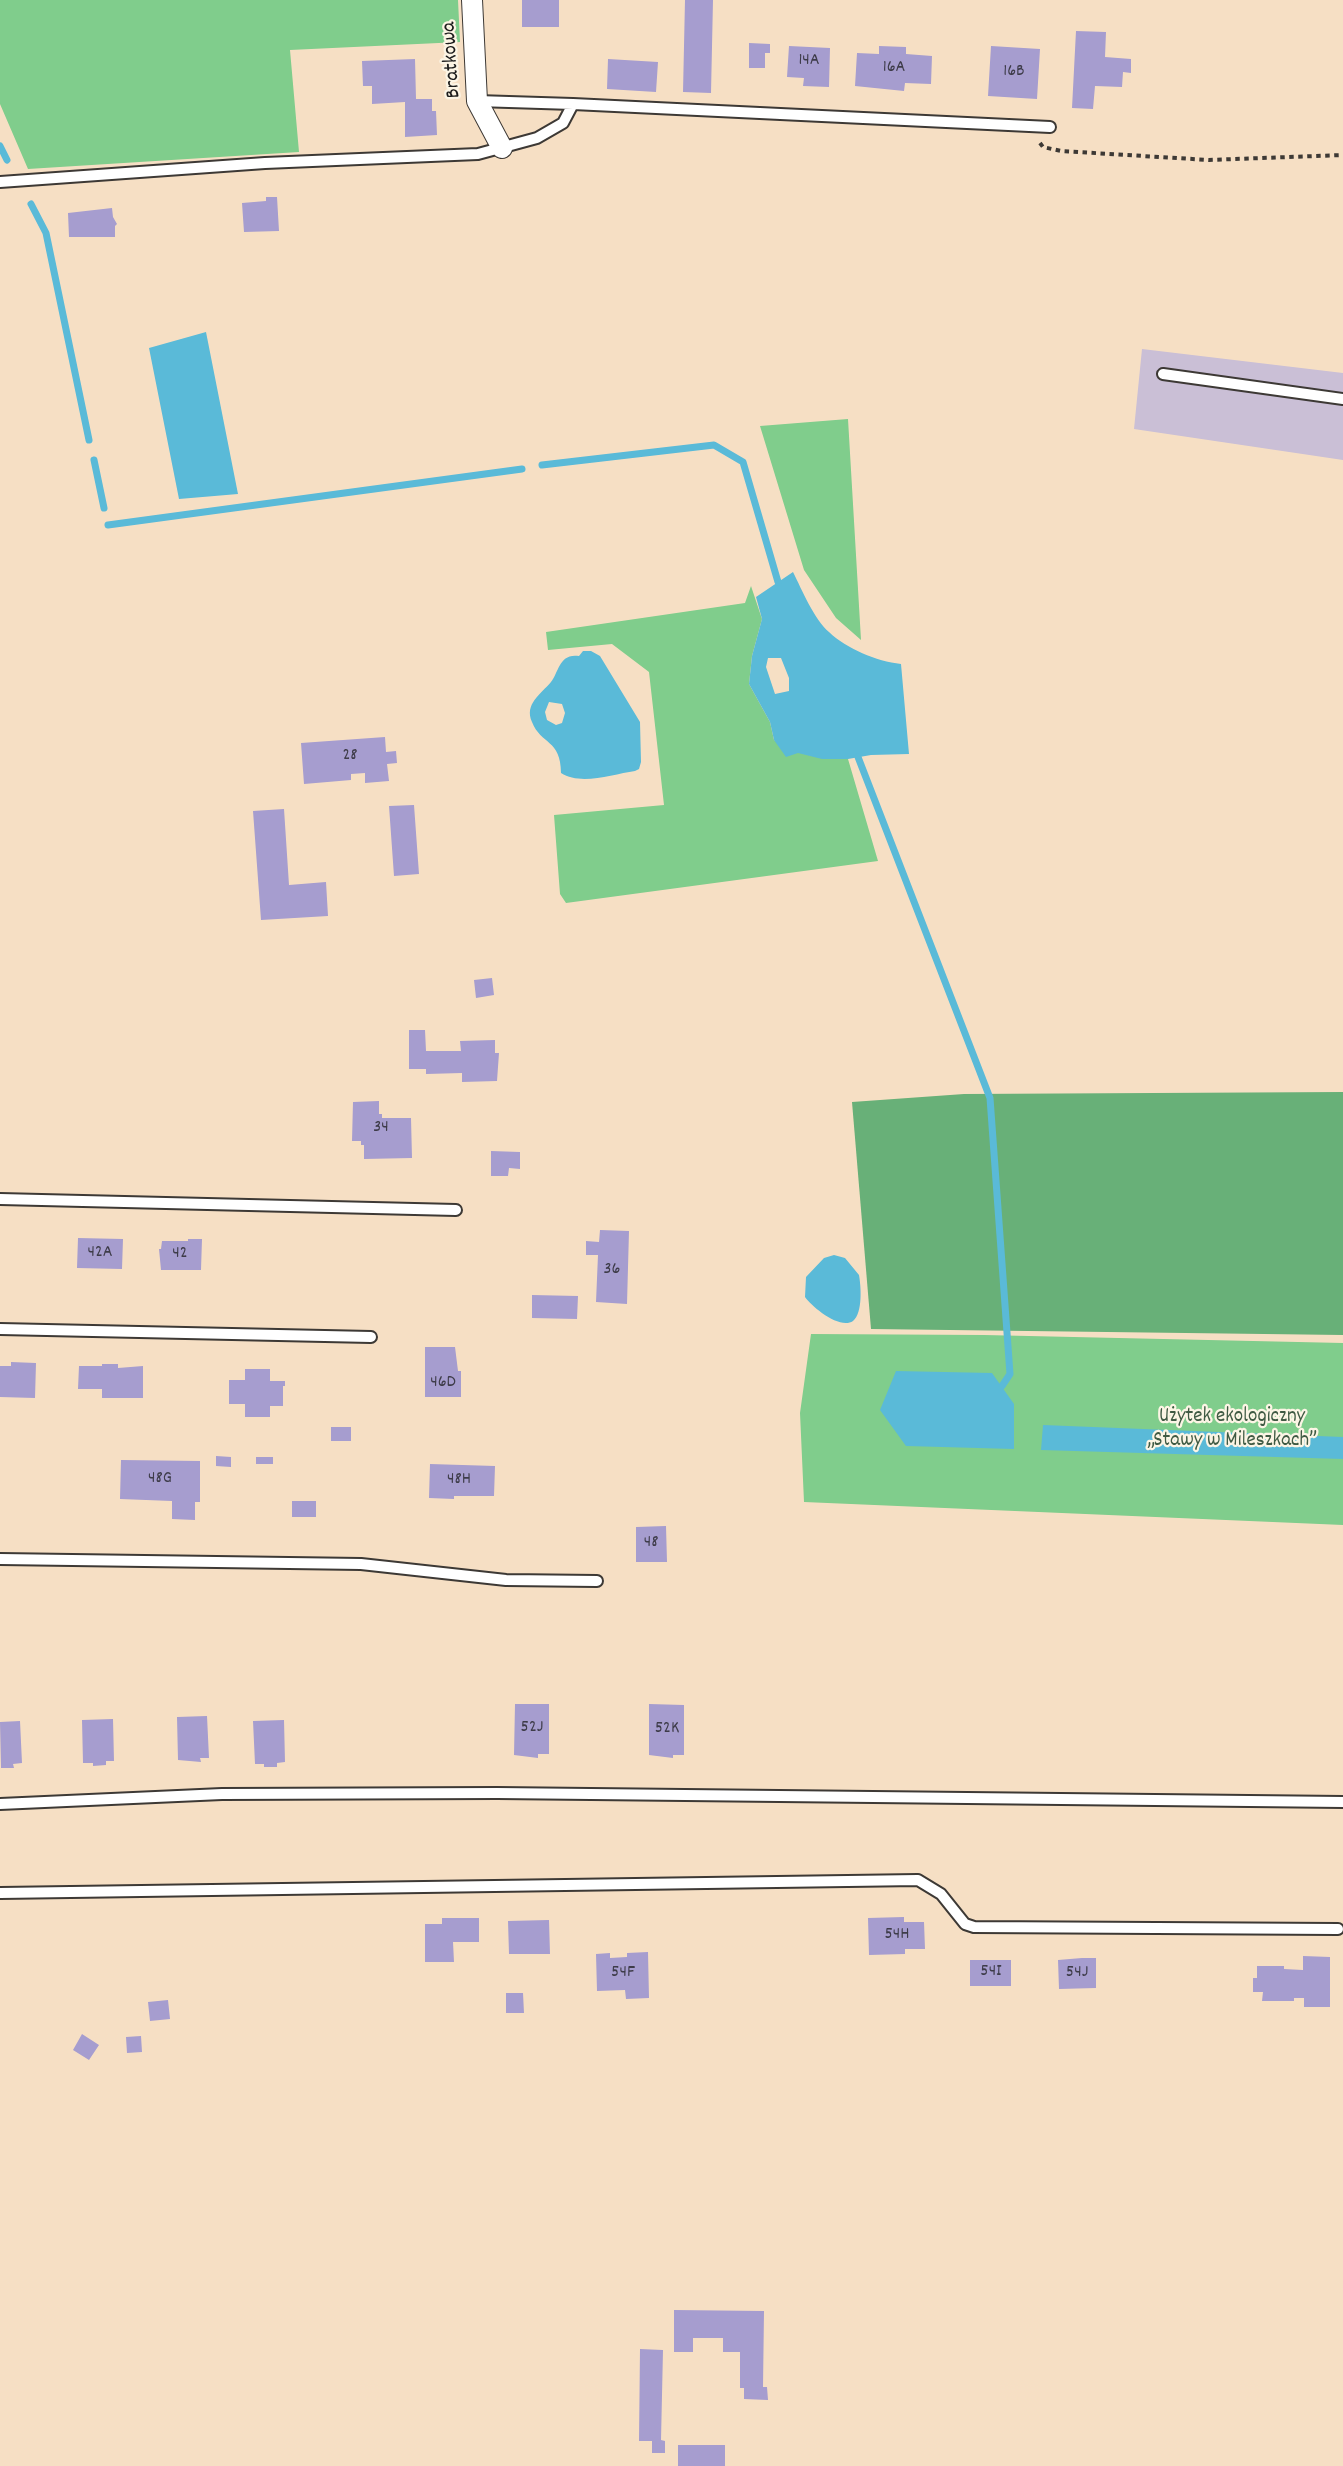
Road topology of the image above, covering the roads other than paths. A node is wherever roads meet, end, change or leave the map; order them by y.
1 (472, 0) edge
2 (477, 101) junction
3 (573, 104) junction
4 (1050, 127) dead end
5 (502, 148) junction
6 (0, 182) edge
7 (1162, 374) dead end
8 (1343, 399) edge
9 (0, 1199) edge
10 (456, 1210) dead end
11 (0, 1329) edge
12 (371, 1337) dead end
13 (0, 1559) edge
14 (597, 1581) dead end
15 (1343, 1802) edge
16 (0, 1803) edge
17 (0, 1893) edge
18 (1338, 1929) dead end

1 - 2 street, Bratkowa
2 - 3 lane
2 - 5 street, Bratkowa
3 - 4 lane
3 - 5 lane
5 - 6 lane
7 - 8 lane
9 - 10 lane
11 - 12 lane
13 - 14 lane
15 - 16 lane
17 - 18 lane

